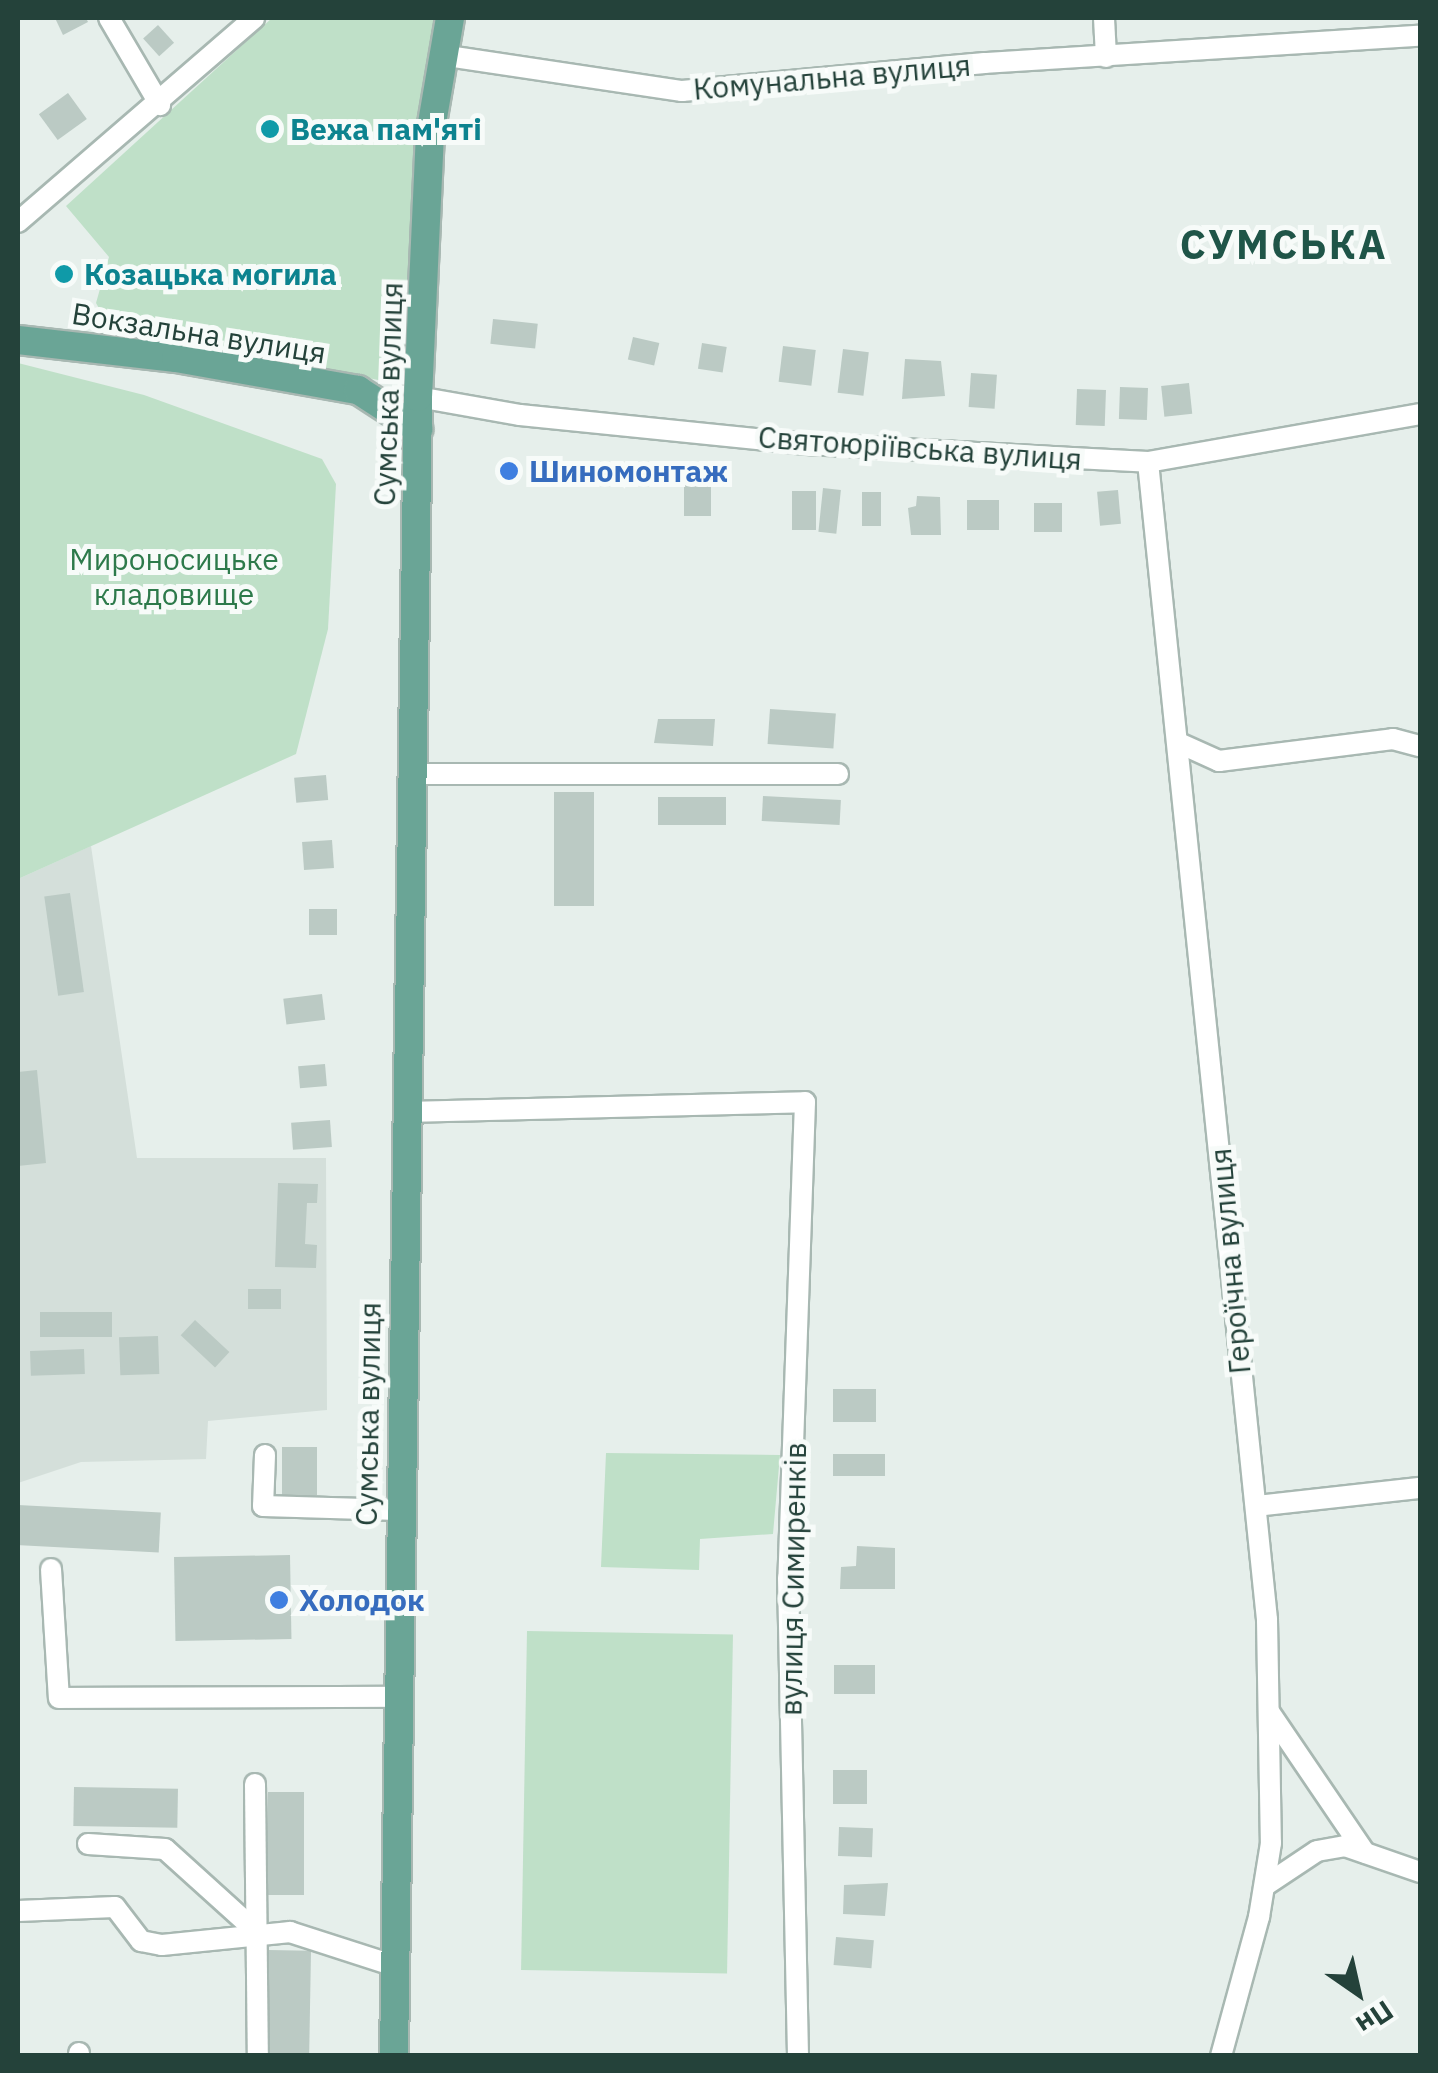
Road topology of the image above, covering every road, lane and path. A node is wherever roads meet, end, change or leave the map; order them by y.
1 (108, 18) edge
2 (254, 18) edge
3 (450, 18) edge
4 (1104, 18) edge
5 (1328, 18) edge
6 (1420, 36) edge
7 (1330, 41) junction
8 (441, 55) junction
9 (1106, 57) junction
10 (160, 105) junction
11 (18, 222) edge
12 (18, 340) edge
13 (418, 397) junction
14 (1420, 414) edge
15 (418, 429) junction
16 (1148, 462) junction
17 (1179, 743) junction
18 (1420, 746) edge
19 (412, 774) junction
20 (838, 774) dead end
21 (406, 1112) junction
22 (265, 1456) dead end
23 (1420, 1488) edge
24 (1256, 1506) junction
25 (398, 1510) junction
26 (51, 1569) dead end
27 (396, 1698) junction
28 (1270, 1713) junction
29 (255, 1784) dead end
30 (88, 1844) dead end
31 (1364, 1853) junction
32 (1420, 1872) edge
33 (1266, 1885) junction
34 (18, 1911) edge
35 (259, 1934) junction
36 (395, 1966) junction
37 (258, 2056) edge
38 (394, 2056) edge
39 (798, 2056) edge
40 (1221, 2056) edge

1 - 10 street
2 - 10 street
3 - 8 main road, Сумська вулиця
4 - 9 street
5 - 7 street
6 - 7 street, Комунальна вулиця
7 - 9 street, Комунальна вулиця
8 - 9 street, Комунальна вулиця
8 - 13 main road, Сумська вулиця
10 - 11 street
12 - 15 main road, Вокзальна вулиця
13 - 15 main road, Сумська вулиця
13 - 16 street, Святоюріївська вулиця
14 - 16 street, Святоюріївська вулиця
15 - 19 main road, Сумська вулиця
16 - 17 street, Героїчна вулиця
17 - 18 street
17 - 24 street, Героїчна вулиця
19 - 20 street
19 - 21 main road, Сумська вулиця
21 - 25 main road, Сумська вулиця
21 - 39 street, вулиця Симиренків
22 - 25 street
23 - 24 street
24 - 28 street, Героїчна вулиця
25 - 27 main road, Сумська вулиця
26 - 27 street
27 - 36 main road, Сумська вулиця
28 - 31 street
28 - 33 street, Героїчна вулиця
29 - 35 street
30 - 35 street
31 - 32 street
31 - 33 street
33 - 40 street, Героїчна вулиця
34 - 35 street
35 - 36 street
35 - 37 street
36 - 38 main road, Сумська вулиця

